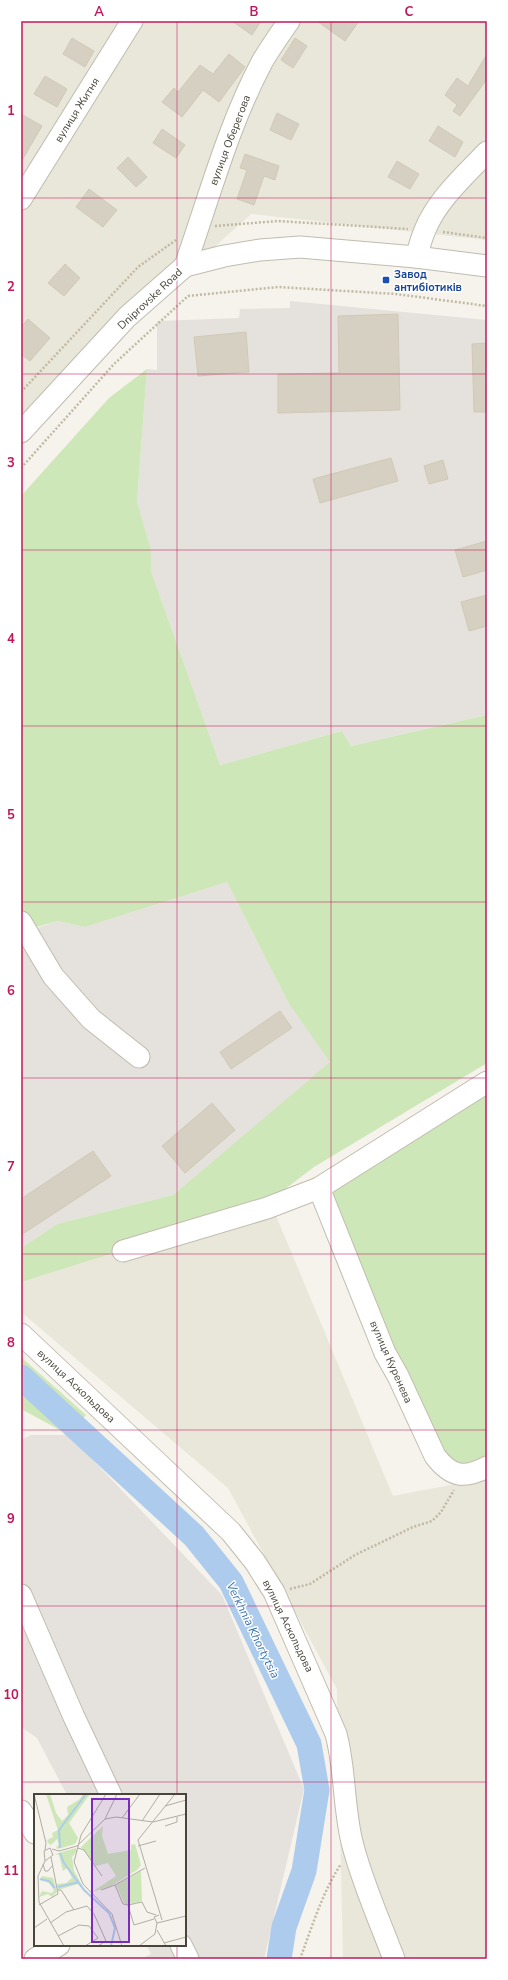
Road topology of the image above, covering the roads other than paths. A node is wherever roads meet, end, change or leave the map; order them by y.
1 (132, 21) edge
2 (289, 21) edge
3 (487, 152) edge
4 (21, 199) edge
5 (416, 257) junction
6 (185, 266) junction
7 (487, 266) edge
8 (21, 432) edge
9 (21, 922) edge
10 (139, 1057) dead end
11 (487, 1082) edge
12 (319, 1188) junction
13 (123, 1251) dead end
14 (21, 1334) edge
15 (487, 1467) edge
16 (21, 1595) edge
17 (111, 1794) edge
18 (21, 1811) edge
19 (34, 1831) edge
20 (57, 1946) edge
21 (182, 1946) edge
22 (35, 1959) edge
23 (188, 1959) edge
24 (394, 1959) edge

1 - 4 street, вулиця Житня
2 - 6 street, вулиця Оберегова
3 - 5 street
5 - 6 street, Dniprovske Road
5 - 7 street, Dniprovske Road
6 - 8 street, Dniprovske Road
9 - 10 street
11 - 12 street
12 - 13 street
12 - 15 street, вулиця Куренева
14 - 24 street, вулиця Аскольдова
16 - 17 street
18 - 19 street
20 - 22 street
21 - 23 street

